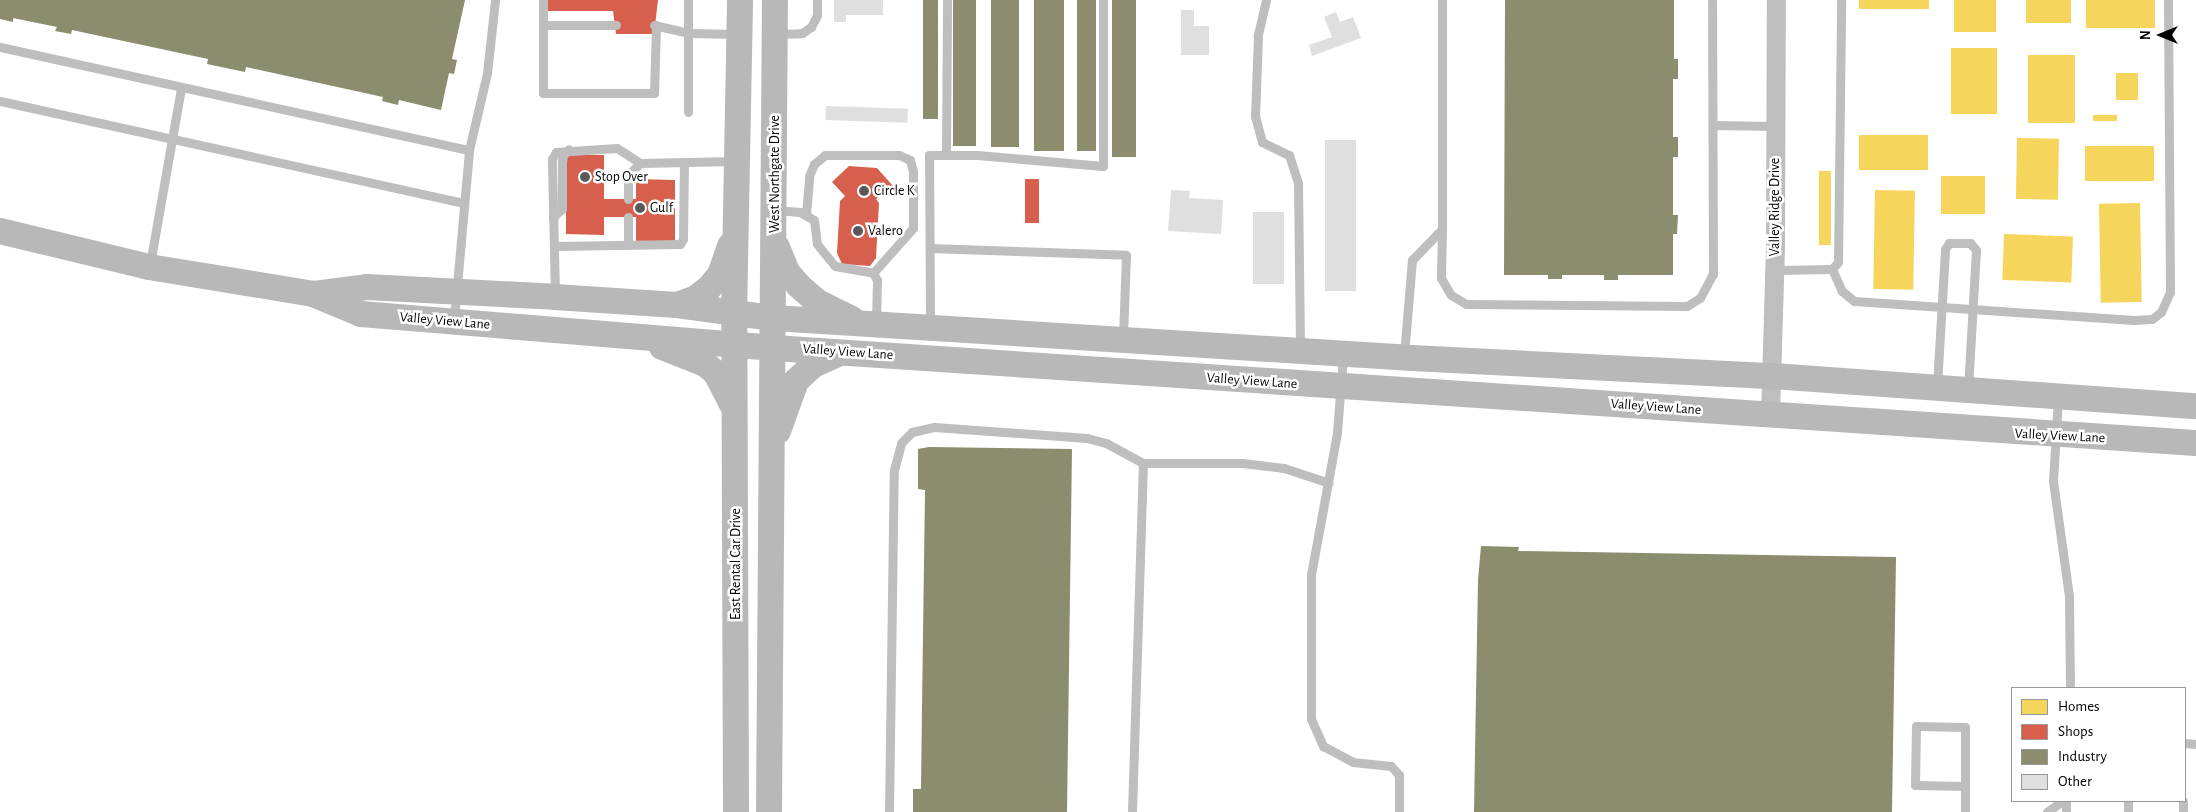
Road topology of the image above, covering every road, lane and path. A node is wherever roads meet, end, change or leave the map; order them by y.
1 (495, 0) edge
2 (543, 0) edge
3 (688, 0) edge
4 (740, 0) edge
5 (775, 0) edge
6 (817, 0) edge
7 (947, 0) edge
8 (1104, 0) edge
9 (1266, 0) edge
10 (1442, 0) edge
11 (1712, 0) edge
12 (1776, 0) edge
13 (1841, 0) edge
14 (2168, 0) edge
15 (543, 25) junction
16 (616, 25) dead end
17 (688, 33) junction
18 (740, 34) junction
19 (775, 34) junction
20 (0, 47) edge
21 (182, 88) junction
22 (0, 101) edge
23 (688, 112) dead end
24 (1714, 125) junction
25 (1776, 126) junction
26 (171, 139) junction
27 (469, 150) junction
28 (946, 155) junction
29 (684, 162) junction
30 (640, 163) junction
31 (739, 174) junction
32 (630, 194) dead end
33 (462, 203) junction
34 (775, 210) junction
35 (806, 214) junction
36 (631, 222) dead end
37 (1442, 229) junction
38 (0, 231) edge
39 (628, 242) junction
40 (775, 242) junction
41 (556, 246) junction
42 (930, 248) junction
43 (149, 267) junction
44 (1832, 268) junction
45 (1775, 270) junction
46 (873, 273) junction
47 (313, 294) junction
48 (455, 294) junction
49 (555, 297) junction
50 (677, 305) junction
51 (1942, 307) junction
52 (1972, 309) junction
53 (734, 316) junction
54 (773, 318) junction
55 (454, 322) junction
56 (868, 324) junction
57 (930, 328) junction
58 (630, 337) junction
59 (1123, 340) junction
60 (734, 344) junction
61 (774, 348) junction
62 (1300, 350) junction
63 (844, 352) junction
64 (1344, 352) junction
65 (1404, 358) junction
66 (1773, 376) junction
67 (1341, 387) junction
68 (1937, 388) junction
69 (1968, 390) junction
70 (2058, 396) junction
71 (2196, 406) edge
72 (735, 411) junction
73 (1770, 415) junction
74 (2055, 436) junction
75 (2196, 443) edge
76 (771, 451) junction
77 (1143, 463) junction
78 (1329, 483) junction
79 (2070, 687) edge
80 (1965, 786) junction
81 (2061, 802) edge
82 (736, 812) edge
83 (769, 812) edge
84 (889, 812) edge
85 (1132, 812) edge
86 (1399, 812) edge
87 (1965, 812) edge
88 (2047, 812) edge

1 - 27 lane
2 - 15 lane
3 - 17 lane
4 - 18 main road
5 - 19 main road, West Northgate Drive
6 - 19 lane
7 - 28 lane
8 - 28 lane
9 - 62 lane
10 - 37 lane
11 - 24 lane
12 - 25 street, Valley Ridge Drive
13 - 44 lane
14 - 52 lane
15 - 16 lane
15 - 17 lane
17 - 18 lane
17 - 23 lane
18 - 31 main road
19 - 34 main road, West Northgate Drive
20 - 21 lane
21 - 26 lane
21 - 27 lane
22 - 26 lane
24 - 25 lane
24 - 37 lane
25 - 45 street, Valley Ridge Drive
26 - 33 lane
26 - 43 lane
27 - 33 lane
28 - 42 lane
29 - 30 lane
29 - 31 lane
29 - 39 lane
30 - 32 lane
30 - 41 lane
31 - 50 main road
31 - 53 main road
33 - 48 lane
34 - 35 lane
34 - 40 main road, West Northgate Drive
35 - 46 lane
35 - 46 lane
36 - 39 lane
37 - 65 lane
38 - 43 main road, Valley View Lane
39 - 41 lane
40 - 54 main road, West Northgate Drive
40 - 56 main road
41 - 49 lane
42 - 57 lane
42 - 59 lane
43 - 47 main road, Valley View Lane
44 - 45 lane
44 - 51 lane
45 - 66 street, Valley Ridge Drive
46 - 56 lane
47 - 48 main road, Valley View Lane
47 - 55 main road, Valley View Lane
48 - 49 main road, Valley View Lane
48 - 55 lane
49 - 50 main road, Valley View Lane
50 - 53 main road, Valley View Lane
51 - 52 lane
51 - 52 lane
51 - 68 lane
52 - 69 lane
53 - 54 main road, Valley View Lane
53 - 60 main road, East Rental Car Drive
54 - 56 main road, Valley View Lane
54 - 61 main road, West Northgate Drive
55 - 58 main road, Valley View Lane
56 - 57 main road, Valley View Lane
57 - 59 main road, Valley View Lane
58 - 60 main road, Valley View Lane
58 - 72 main road
59 - 62 main road, Valley View Lane
60 - 61 main road, Valley View Lane
60 - 72 main road, East Rental Car Drive
61 - 63 main road, Valley View Lane
61 - 76 main road
62 - 64 main road, Valley View Lane
63 - 67 main road, Valley View Lane
63 - 76 main road
64 - 65 main road, Valley View Lane
64 - 67 lane
65 - 66 main road, Valley View Lane
66 - 68 main road, Valley View Lane
66 - 73 street, Valley Ridge Drive
67 - 73 main road, Valley View Lane
67 - 78 lane
68 - 69 main road, Valley View Lane
69 - 70 main road, Valley View Lane
70 - 71 main road, Valley View Lane
70 - 74 lane
72 - 82 main road, East Rental Car Drive
73 - 74 main road, Valley View Lane
74 - 75 main road, Valley View Lane
74 - 79 lane
76 - 83 main road
77 - 78 lane
77 - 84 lane
77 - 85 lane
78 - 86 lane
80 - 80 lane
80 - 87 lane
81 - 88 lane

